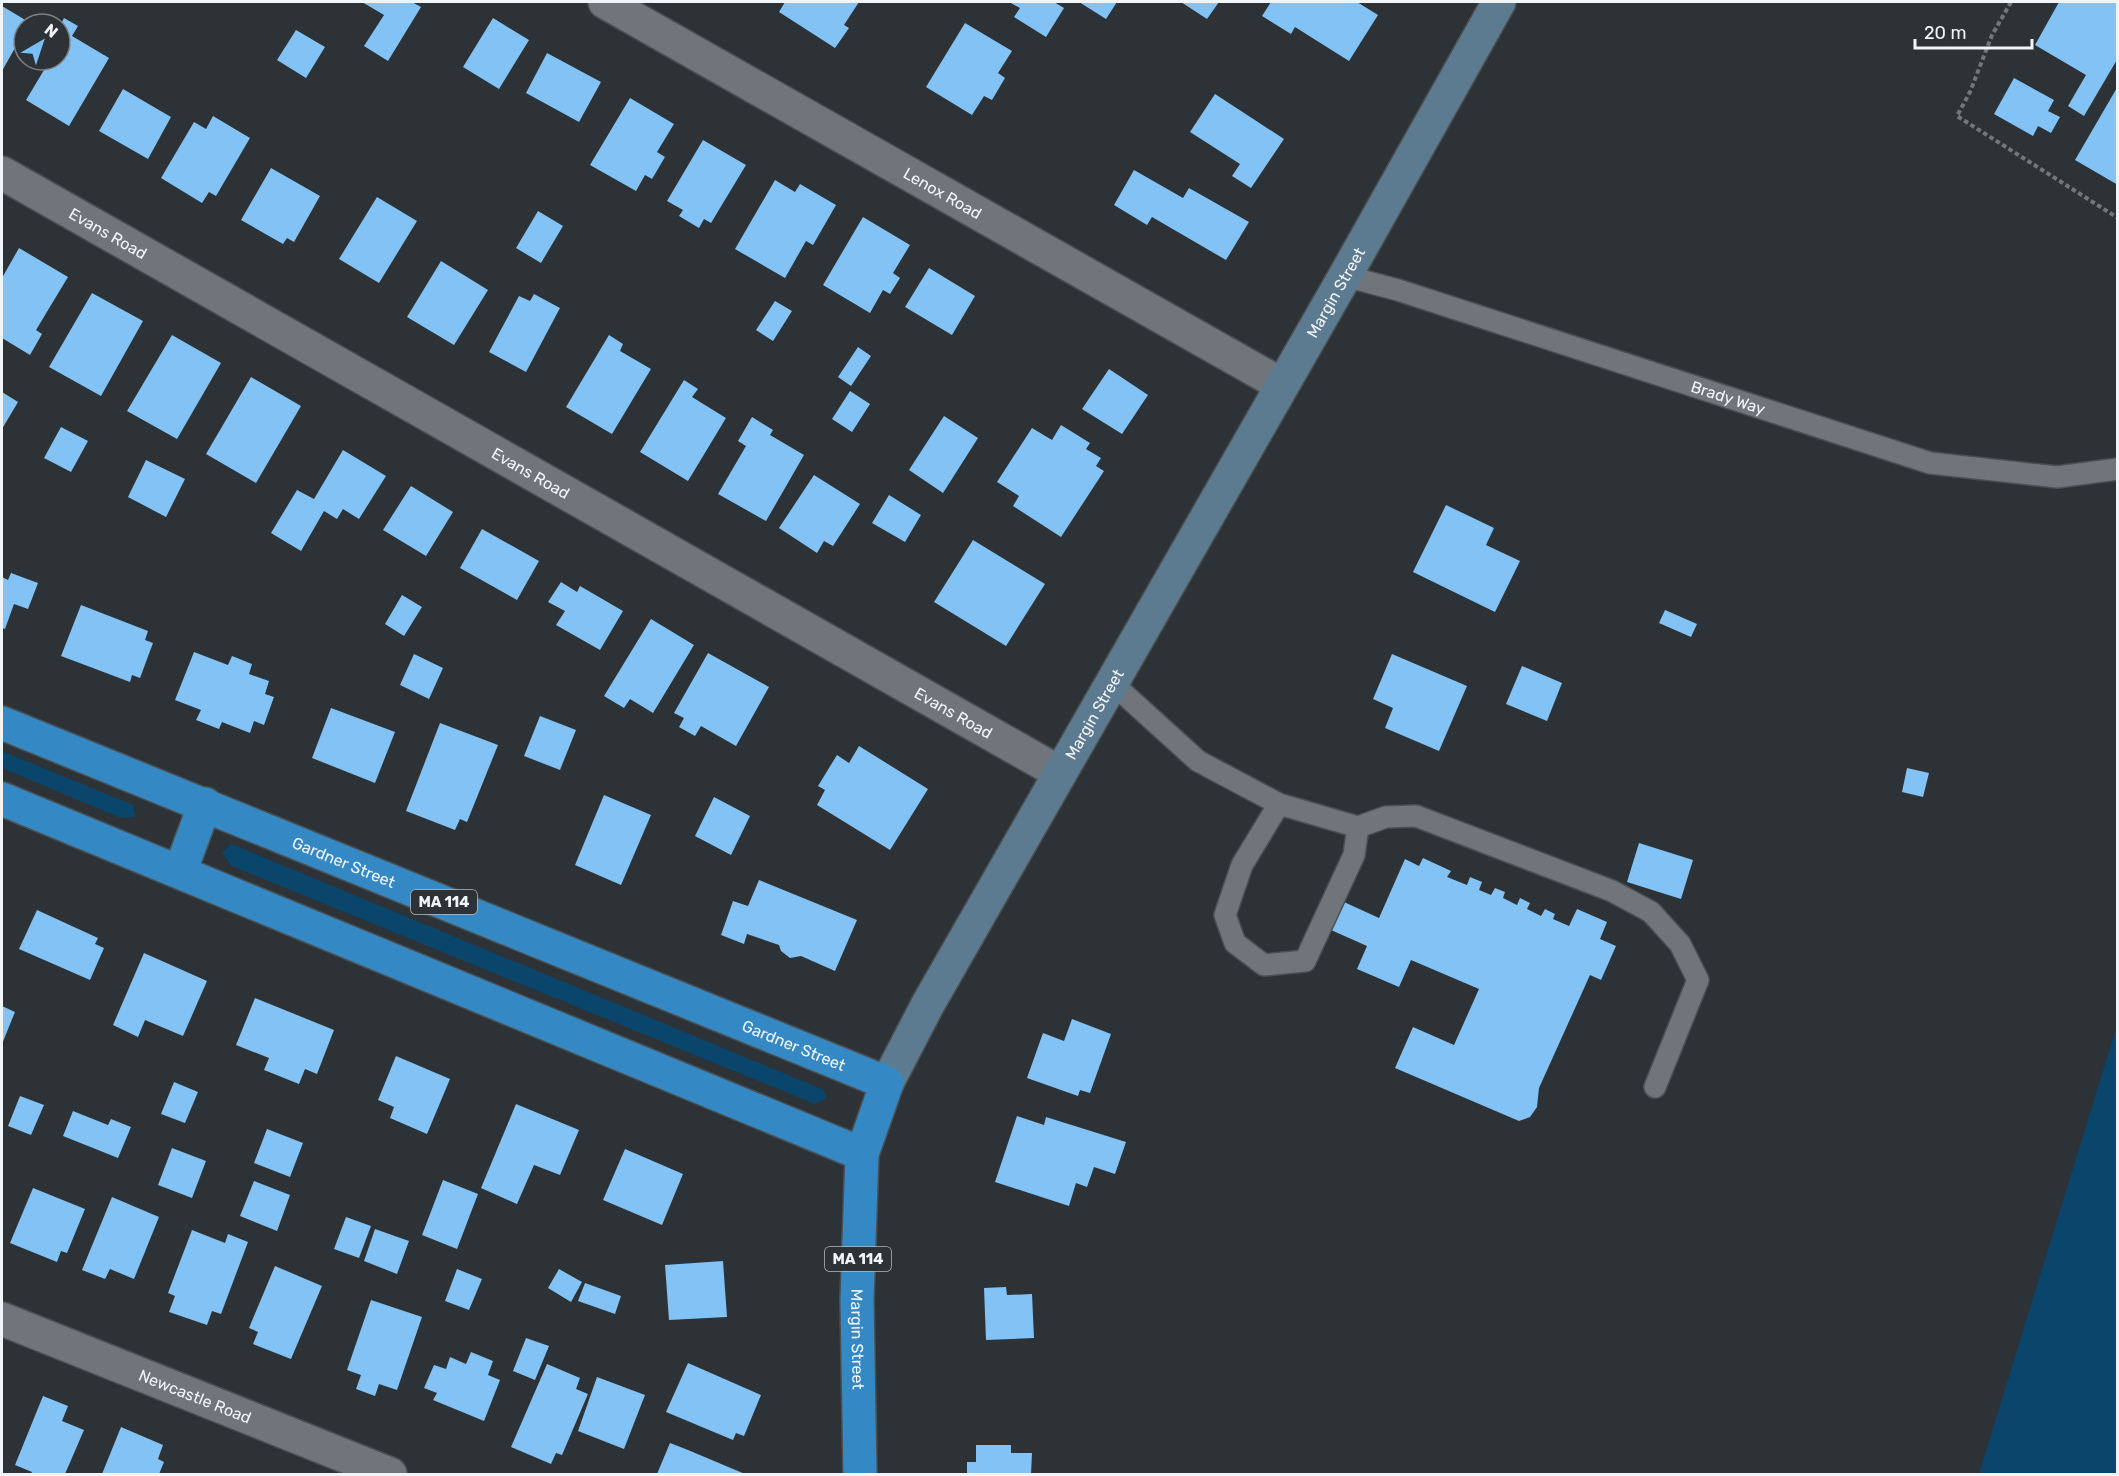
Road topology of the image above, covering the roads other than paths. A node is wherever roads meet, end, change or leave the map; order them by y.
1 (605, 2) edge
2 (1498, 2) edge
3 (2, 173) edge
4 (1346, 276) junction
5 (1282, 385) junction
6 (2118, 469) edge
7 (1112, 683) junction
8 (2, 723) edge
9 (1060, 773) junction
10 (2, 799) edge
11 (205, 804) junction
12 (1279, 804) junction
13 (1358, 826) junction
14 (180, 872) junction
15 (887, 1083) junction
16 (1655, 1087) dead end
17 (862, 1154) junction
18 (2, 1319) edge
19 (390, 1474) edge
20 (860, 1474) edge

1 - 5 street, Lenox Road
2 - 4 main road, Margin Street
3 - 9 street, Evans Road
4 - 5 main road, Margin Street
4 - 6 lane, Brady Way
5 - 7 main road, Margin Street
7 - 9 main road, Margin Street
7 - 12 lane
8 - 11 highway, Gardner Street / MA 114
9 - 15 main road, Margin Street
10 - 14 highway
11 - 14 highway
11 - 15 highway, Gardner Street / MA 114
12 - 13 lane
12 - 13 lane
13 - 16 lane
14 - 17 highway
15 - 17 highway, Margin Street / MA 114
17 - 20 highway, Margin Street / MA 114
18 - 19 street, Newcastle Road

